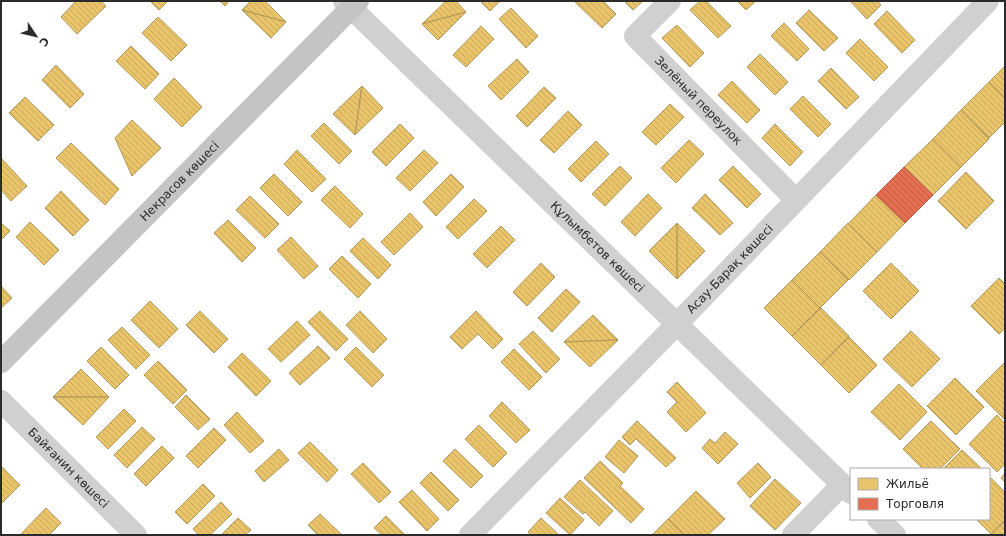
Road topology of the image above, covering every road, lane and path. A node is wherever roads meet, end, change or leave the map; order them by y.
1 (670, 1) edge
2 (988, 1) edge
3 (351, 3) edge
4 (796, 200) junction
5 (676, 324) junction
6 (1, 362) edge
7 (1, 401) edge
8 (847, 489) edge
9 (879, 520) edge
10 (136, 535) edge
11 (470, 535) edge
12 (793, 535) edge
13 (895, 535) edge

1 - 4 street, Зелёный переулок
2 - 4 street, Асау-Барақ көшесі
3 - 5 street, Құлымбетов көшесі
3 - 6 main road, Некрасов көшесі
4 - 5 street, Асау-Барақ көшесі
5 - 8 street, Құлымбетов көшесі
5 - 11 street, Асау-Барақ көшесі
7 - 10 street, Байғанин көшесі
8 - 12 street
9 - 13 street

